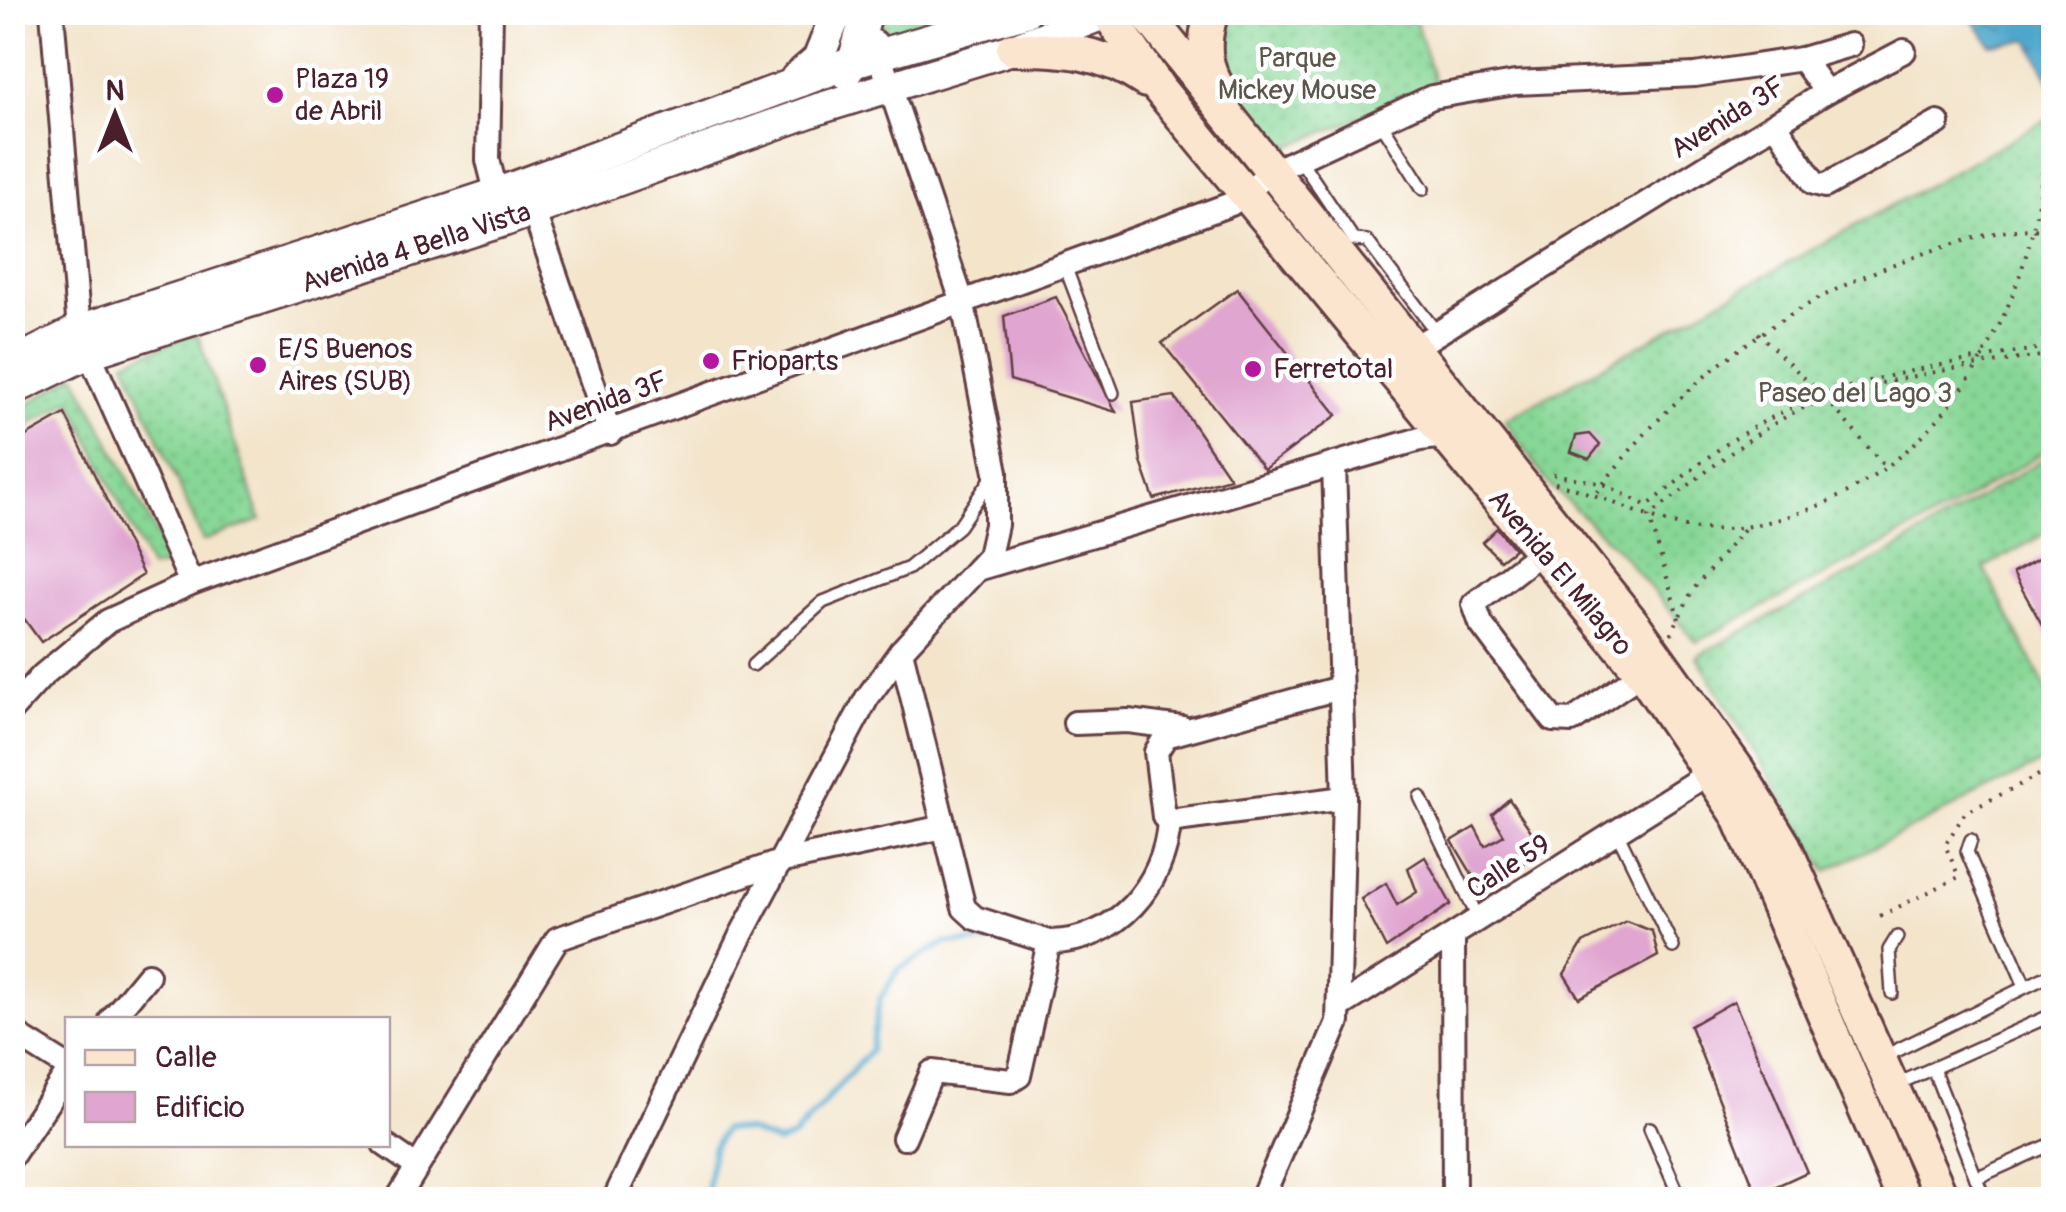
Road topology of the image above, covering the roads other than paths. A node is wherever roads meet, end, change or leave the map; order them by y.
1 (52, 12) edge
2 (491, 12) edge
3 (1025, 12) edge
4 (1144, 12) edge
5 (1212, 12) edge
6 (857, 13) edge
7 (1108, 13) edge
8 (1850, 45) dead end
9 (1013, 50) junction
10 (1904, 52) dead end
11 (866, 58) junction
12 (1802, 59) junction
13 (786, 86) junction
14 (888, 88) junction
15 (1160, 90) junction
16 (1826, 92) junction
17 (821, 108) junction
18 (1380, 121) junction
19 (1776, 124) junction
20 (1938, 124) dead end
21 (1248, 143) junction
22 (1272, 174) junction
23 (1422, 189) dead end
24 (529, 196) junction
25 (500, 207) junction
26 (1066, 266) junction
27 (963, 304) junction
28 (1424, 341) junction
29 (84, 342) junction
30 (12, 364) edge
31 (12, 390) edge
32 (1113, 393) dead end
33 (610, 433) junction
34 (1446, 436) junction
35 (1334, 464) junction
36 (996, 472) junction
37 (1542, 552) junction
38 (977, 569) junction
39 (191, 583) junction
40 (901, 651) junction
41 (753, 666) dead end
42 (1642, 672) junction
43 (1339, 688) junction
44 (12, 709) edge
45 (1075, 723) dead end
46 (1190, 729) junction
47 (1709, 773) junction
48 (1420, 797) dead end
49 (1344, 798) junction
50 (1169, 822) junction
51 (944, 827) junction
52 (1618, 832) junction
53 (1971, 840) dead end
54 (783, 862) junction
55 (1480, 922) junction
56 (1452, 937) junction
57 (1897, 937) dead end
58 (1050, 942) junction
59 (1673, 947) dead end
60 (2054, 973) edge
61 (148, 975) dead end
62 (2025, 986) junction
63 (1892, 993) dead end
64 (1338, 1007) junction
65 (2054, 1014) edge
66 (113, 1017) edge
67 (12, 1032) edge
68 (65, 1067) edge
69 (1934, 1071) junction
70 (1886, 1073) junction
71 (65, 1074) edge
72 (1650, 1128) dead end
73 (904, 1138) dead end
74 (2054, 1143) edge
75 (388, 1147) edge
76 (12, 1156) edge
77 (416, 1166) junction
78 (1976, 1178) junction
79 (397, 1200) edge
80 (614, 1200) edge
81 (1262, 1200) edge
82 (1454, 1200) edge
83 (1682, 1200) edge
84 (1904, 1200) edge
85 (1942, 1200) edge
86 (1986, 1200) edge

1 - 29 street
2 - 25 street
3 - 11 street, Avenida 4 Bella Vista
4 - 21 main road, Avenida El Milagro
5 - 21 main road
6 - 11 street, Avenida 4 Bella Vista
6 - 13 street, Avenida 4 Bella Vista
7 - 9 street, Avenida 4 Bella Vista
7 - 15 main road, Avenida El Milagro
8 - 12 street
9 - 14 street, Avenida 4 Bella Vista
9 - 15 main road
10 - 16 street
11 - 13 street, Avenida 4 Bella Vista
11 - 14 street
11 - 17 street, Avenida 4 Bella Vista
12 - 16 street, Avenida 3F
12 - 18 street, Avenida 3F
13 - 24 street, Avenida 4 Bella Vista
14 - 17 street, Avenida 4 Bella Vista
14 - 27 street
15 - 22 main road, Avenida El Milagro
16 - 19 street, Avenida 3F
17 - 24 street, Avenida 4 Bella Vista
18 - 22 street, Avenida 3F
18 - 23 lane
19 - 20 street
19 - 28 street, Avenida 3F
21 - 22 main road, Avenida El Milagro
22 - 26 street, Avenida 3F
22 - 28 main road, Avenida El Milagro
22 - 34 main road, Avenida El Milagro
24 - 25 street, Avenida 4 Bella Vista
24 - 33 street
25 - 29 street, Avenida 4 Bella Vista
26 - 27 street, Avenida 3F
26 - 32 lane
27 - 33 street, Avenida 3F
27 - 36 street
28 - 70 main road, Avenida El Milagro
29 - 30 street, Avenida 4 Bella Vista
29 - 31 street, Avenida 4 Bella Vista
29 - 39 street
33 - 39 street, Avenida 3F
34 - 35 street
34 - 37 main road, Avenida El Milagro
35 - 38 street
35 - 43 street
36 - 38 street
36 - 41 lane
37 - 42 main road, Avenida El Milagro
37 - 42 street
38 - 40 street
39 - 44 street, Avenida 3F
40 - 51 street
40 - 54 street
42 - 47 main road, Avenida El Milagro
43 - 46 street
43 - 49 street
45 - 46 street
46 - 50 street
47 - 52 street, Calle 59
47 - 84 main road, Avenida El Milagro
48 - 55 lane
49 - 50 street
49 - 64 street
50 - 58 street
51 - 54 street
51 - 58 street
52 - 55 street, Calle 59
52 - 59 lane
53 - 62 lane
54 - 77 street
54 - 80 street
55 - 56 street, Calle 59
56 - 64 street, Calle 59
56 - 82 street
57 - 63 lane
58 - 73 street
60 - 62 lane
61 - 66 street
62 - 70 lane
64 - 81 street
65 - 69 lane
67 - 68 street
69 - 70 lane
69 - 78 lane
70 - 85 main road, Avenida El Milagro
71 - 76 street
72 - 83 lane
74 - 78 lane
75 - 77 street
77 - 79 street
78 - 86 lane

